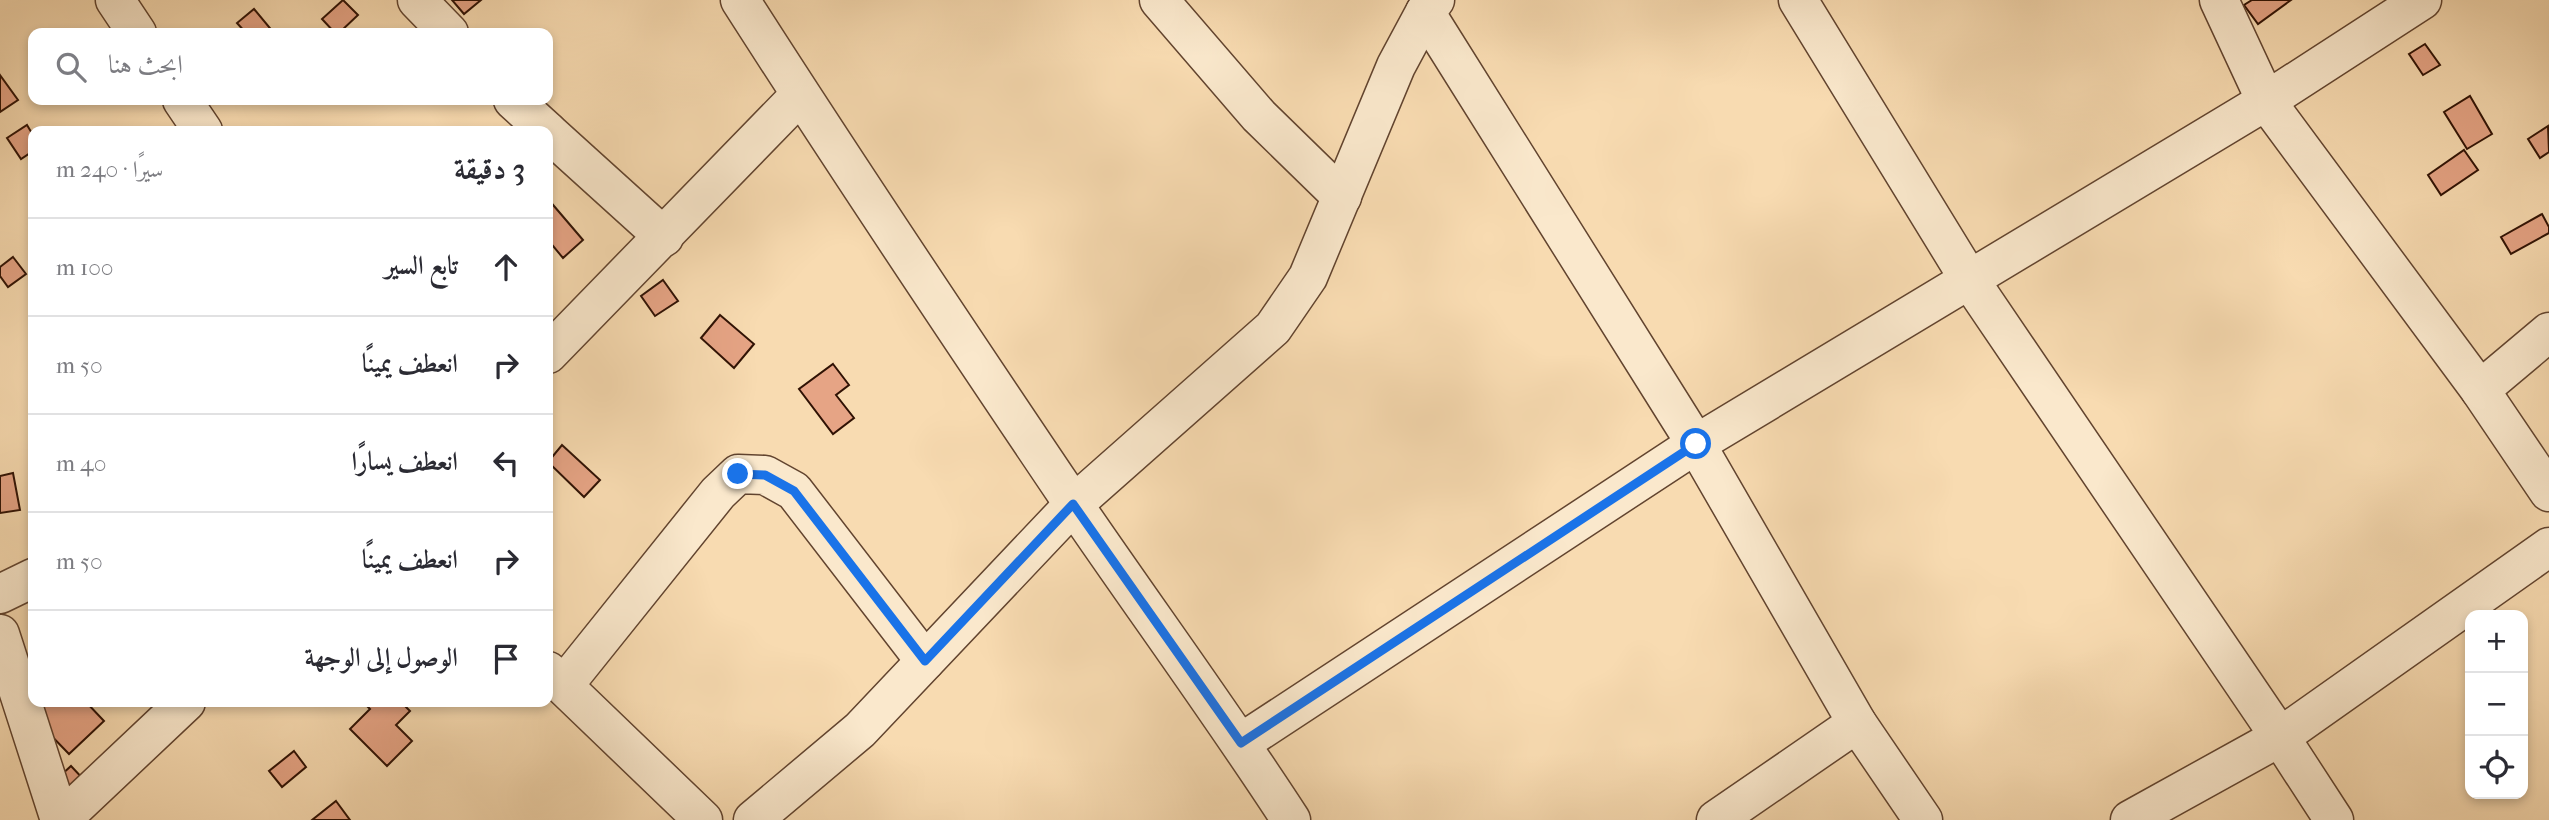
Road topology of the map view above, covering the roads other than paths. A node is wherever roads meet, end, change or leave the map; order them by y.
1 (115, 0) edge
2 (417, 0) edge
3 (1159, 0) edge
4 (1798, 0) edge
5 (2218, 0) edge
6 (2423, 0) edge
7 (757, 6) edge
8 (1430, 6) edge
9 (134, 28) edge
10 (444, 28) edge
11 (800, 95) junction
12 (2266, 101) junction
13 (185, 105) edge
14 (518, 105) edge
15 (200, 126) edge
16 (541, 126) edge
17 (553, 137) edge
18 (1342, 197) junction
19 (664, 237) junction
20 (1969, 279) junction
21 (2549, 332) edge
22 (553, 349) edge
23 (2480, 390) junction
24 (1696, 444) junction
25 (2549, 492) edge
26 (1073, 504) junction
27 (2549, 547) edge
28 (28, 580) edge
29 (0, 593) edge
30 (0, 634) edge
31 (925, 661) junction
32 (556, 678) edge
33 (181, 707) edge
34 (1857, 723) junction
35 (2280, 737) junction
36 (1241, 743) junction
37 (61, 820) edge
38 (703, 820) edge
39 (753, 820) edge
40 (1291, 820) edge
41 (1716, 820) edge
42 (1923, 820) edge
43 (2130, 820) edge
44 (2334, 820) edge

1 - 9 street
2 - 10 street
3 - 18 street
4 - 20 street
5 - 12 street
6 - 12 street
7 - 11 street
8 - 18 street
8 - 24 street
11 - 19 street
11 - 26 street
12 - 20 street
12 - 23 street
13 - 15 street
14 - 16 street
17 - 19 street
18 - 26 street
19 - 22 street
20 - 24 street
20 - 35 street
21 - 23 street
23 - 25 street
24 - 34 street
24 - 36 street
26 - 31 street
26 - 36 street
27 - 35 street
28 - 29 street
30 - 37 street
31 - 32 street
31 - 39 street
32 - 38 street
33 - 37 street
34 - 41 street
34 - 42 street
35 - 43 street
35 - 44 street
36 - 40 street

